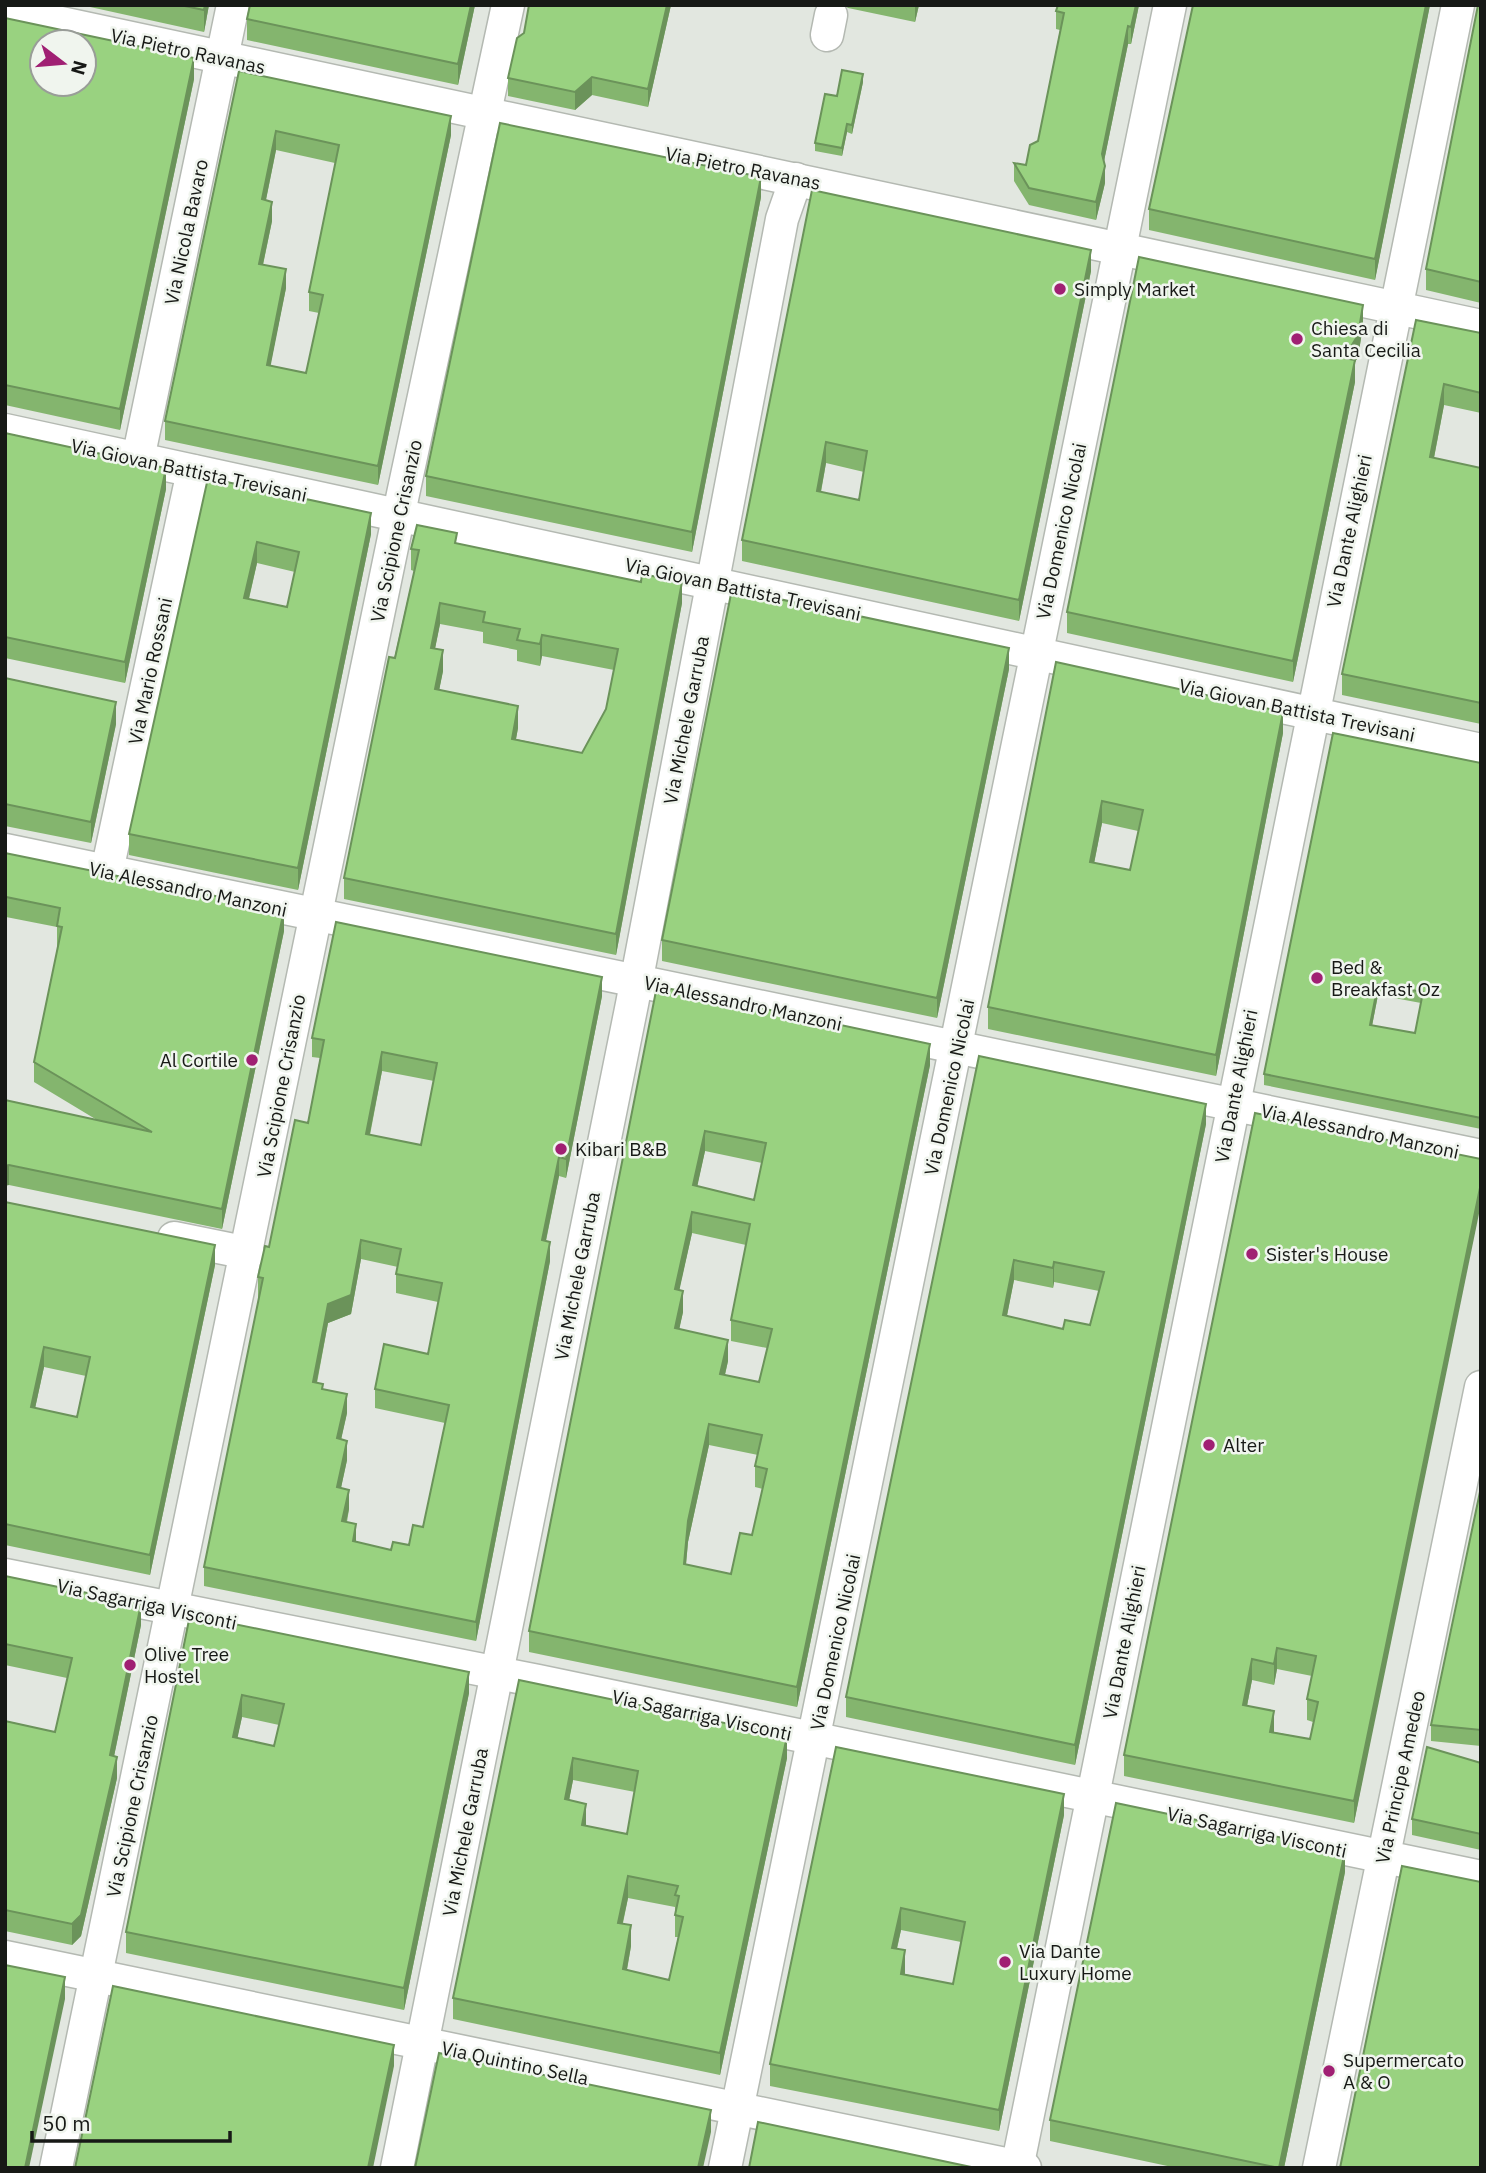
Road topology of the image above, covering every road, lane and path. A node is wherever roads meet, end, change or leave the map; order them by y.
1 (233, 5) edge
2 (508, 5) edge
3 (1170, 5) edge
4 (1458, 5) edge
5 (5, 11) edge
6 (222, 59) junction
7 (485, 115) junction
8 (796, 178) junction
9 (1119, 248) junction
10 (1395, 308) junction
11 (1481, 326) edge
12 (5, 430) edge
13 (138, 459) junction
14 (193, 471) junction
15 (399, 516) junction
16 (713, 582) junction
17 (1036, 654) junction
18 (1311, 713) junction
19 (1481, 750) edge
20 (5, 850) edge
21 (107, 871) junction
22 (316, 916) junction
23 (636, 981) junction
24 (958, 1047) junction
25 (1232, 1104) junction
26 (1481, 1156) edge
27 (140, 1231) edge
28 (248, 1253) junction
29 (1481, 1387) edge
30 (5, 1575) edge
31 (174, 1610) junction
32 (497, 1673) junction
33 (815, 1739) junction
34 (1092, 1798) junction
35 (1384, 1858) junction
36 (1481, 1877) edge
37 (5, 1957) edge
38 (97, 1976) junction
39 (422, 2044) junction
40 (737, 2109) junction
41 (1020, 2167) edge
42 (56, 2168) edge
43 (397, 2168) edge
44 (725, 2168) edge
45 (1319, 2168) edge

1 - 6 street, Via Nicola Bavaro
2 - 7 street, Via Scipione Crisanzio
3 - 9 street, Via Domenico Nicolai
4 - 10 street, Via Dante Alighieri
5 - 6 street, Via Pietro Ravanas
6 - 7 street, Via Pietro Ravanas
6 - 13 street, Via Nicola Bavaro
7 - 8 street, Via Pietro Ravanas
7 - 15 street, Via Scipione Crisanzio
8 - 9 street, Via Pietro Ravanas
8 - 16 street, Via Michele Garruba
9 - 10 street, Via Pietro Ravanas
9 - 17 street, Via Domenico Nicolai
10 - 11 street, Via Pietro Ravanas
10 - 18 street, Via Dante Alighieri
12 - 13 street, Via Giovan Battista Trevisani
13 - 14 street, Via Giovan Battista Trevisani
14 - 15 street, Via Giovan Battista Trevisani
14 - 21 street, Via Mario Rossani
15 - 16 street, Via Giovan Battista Trevisani
15 - 22 street, Via Scipione Crisanzio
16 - 17 street, Via Giovan Battista Trevisani
16 - 23 street, Via Michele Garruba
17 - 18 street, Via Giovan Battista Trevisani
17 - 24 street, Via Domenico Nicolai
18 - 19 street, Via Giovan Battista Trevisani
18 - 25 street, Via Dante Alighieri
20 - 21 street, Via Alessandro Manzoni
21 - 22 street, Via Alessandro Manzoni
22 - 23 street, Via Alessandro Manzoni
22 - 28 street, Via Scipione Crisanzio
23 - 24 street, Via Alessandro Manzoni
23 - 32 street, Via Michele Garruba
24 - 25 street, Via Alessandro Manzoni
24 - 33 street, Via Domenico Nicolai
25 - 26 street, Via Alessandro Manzoni
25 - 34 street, Via Dante Alighieri
27 - 28 street
28 - 31 street, Via Scipione Crisanzio
29 - 35 street, Via Principe Amedeo
30 - 31 street, Via Sagarriga Visconti
31 - 32 street, Via Sagarriga Visconti
31 - 38 street, Via Scipione Crisanzio
32 - 33 street, Via Sagarriga Visconti
32 - 39 street, Via Michele Garruba
33 - 34 street, Via Sagarriga Visconti
33 - 40 street, Via Domenico Nicolai
34 - 35 street, Via Sagarriga Visconti
34 - 41 street, Via Dante Alighieri
35 - 36 street, Via Sagarriga Visconti
35 - 45 street, Via Principe Amedeo
37 - 38 street, Via Quintino Sella
38 - 39 street, Via Quintino Sella
38 - 42 street, Via Scipione Crisanzio
39 - 40 street, Via Quintino Sella
39 - 43 street, Via Michele Garruba
40 - 41 street, Via Quintino Sella
40 - 44 street, Via Domenico Nicolai

